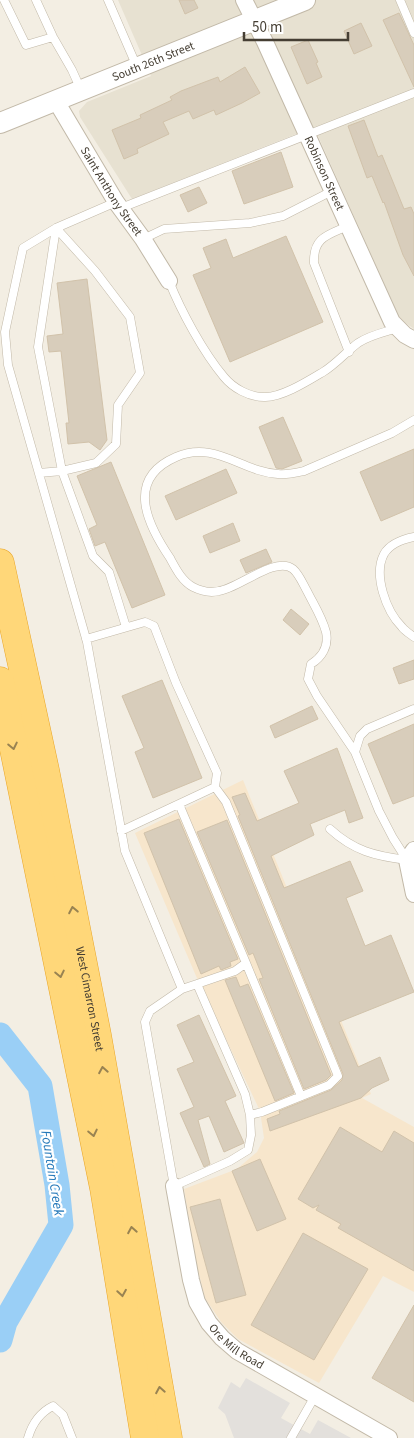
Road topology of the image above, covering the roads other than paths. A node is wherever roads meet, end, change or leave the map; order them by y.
1 (4, 0) edge
2 (36, 0) edge
3 (108, 0) edge
4 (244, 0) edge
5 (305, 0) edge
6 (400, 0) edge
7 (255, 21) junction
8 (414, 34) edge
9 (53, 37) junction
10 (137, 67) junction
11 (81, 90) junction
12 (414, 93) edge
13 (56, 101) junction
14 (0, 122) edge
15 (307, 135) junction
16 (332, 191) junction
17 (118, 205) junction
18 (348, 226) junction
19 (56, 228) junction
20 (144, 239) junction
21 (169, 281) joint
22 (398, 328) junction
23 (414, 340) edge
24 (349, 352) junction
25 (414, 420) edge
26 (62, 471) junction
27 (39, 474) junction
28 (414, 537) edge
29 (0, 563) edge
30 (126, 627) junction
31 (414, 637) edge
32 (86, 639) junction
33 (0, 681) edge
34 (414, 709) edge
35 (355, 752) junction
36 (215, 787) junction
37 (179, 804) junction
38 (330, 829) dead end
39 (121, 831) junction
40 (411, 855) edge
41 (414, 894) edge
42 (246, 963) junction
43 (197, 984) junction
44 (182, 989) junction
45 (301, 1096) junction
46 (250, 1115) junction
47 (174, 1186) junction
48 (315, 1396) junction
49 (28, 1438) edge
50 (72, 1438) edge
51 (145, 1438) edge
52 (168, 1438) edge
53 (291, 1438) edge
54 (390, 1438) edge

1 - 9 lane
2 - 9 lane
3 - 10 lane
4 - 7 street, Robinson Street
5 - 7 street, South 26th Street
6 - 8 lane
7 - 10 street, South 26th Street
7 - 15 street, Robinson Street
9 - 11 lane
10 - 11 street, South 26th Street
11 - 13 street, South 26th Street
12 - 15 lane
13 - 14 street, South 26th Street
13 - 17 street, Saint Anthony Street
15 - 16 street, Robinson Street
15 - 17 lane
16 - 18 street, Robinson Street
16 - 20 lane
17 - 19 lane
17 - 20 street, Saint Anthony Street
18 - 22 street, Robinson Street
18 - 24 lane
19 - 26 lane
19 - 26 lane
19 - 27 lane
20 - 21 street, Saint Anthony Street
21 - 24 lane
22 - 23 street, Robinson Street
22 - 24 lane
25 - 35 lane
26 - 27 lane
26 - 30 lane
27 - 32 lane
28 - 31 lane
52 -> 29 highway, West Cimarron Street
30 - 32 lane
30 - 36 lane
32 - 39 lane
33 -> 51 highway, West Cimarron Street
34 - 35 lane
35 - 40 lane
36 - 37 lane
36 - 45 lane
37 - 39 lane
37 - 42 lane
38 - 40 lane
39 - 44 lane
40 - 41 street
42 - 43 lane
42 - 45 lane
43 - 44 lane
43 - 46 lane
44 - 47 lane
45 - 46 lane
46 - 47 lane
47 - 48 street, Ore Mill Road
48 - 53 lane
48 - 54 street, Ore Mill Road
49 - 50 lane

